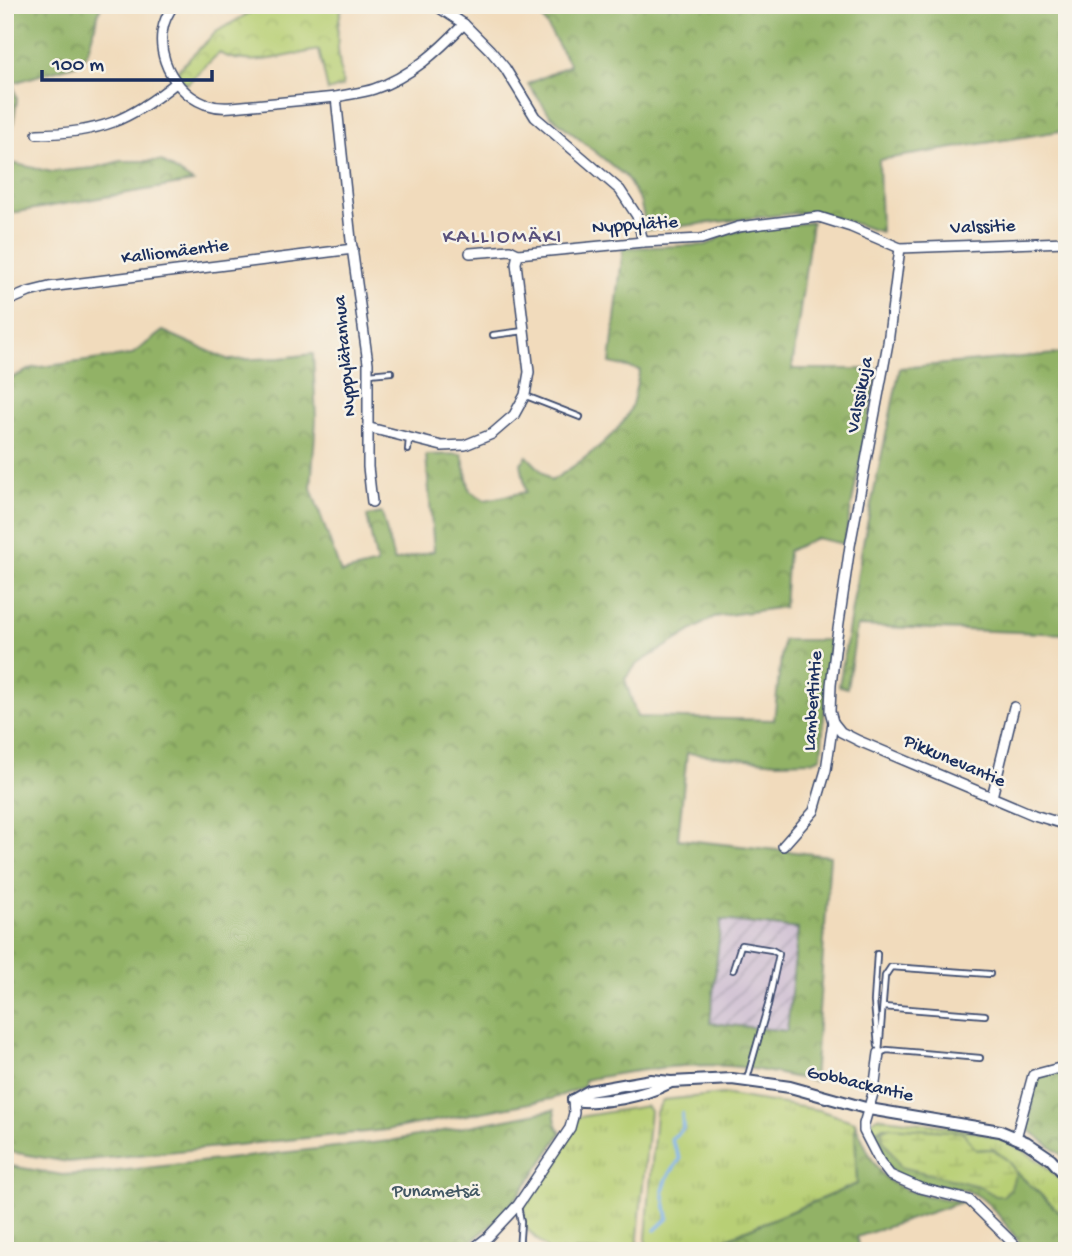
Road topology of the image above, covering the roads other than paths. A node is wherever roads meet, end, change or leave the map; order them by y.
1 (174, 5) edge
2 (435, 5) edge
3 (464, 24) junction
4 (177, 82) junction
5 (336, 97) junction
6 (37, 134) dead end
7 (643, 242) junction
8 (1067, 242) edge
9 (900, 248) junction
10 (353, 249) junction
11 (470, 253) dead end
12 (518, 254) junction
13 (5, 302) edge
14 (525, 331) junction
15 (493, 335) dead end
16 (391, 372) dead end
17 (369, 374) junction
18 (525, 395) junction
19 (580, 417) dead end
20 (370, 428) junction
21 (409, 438) junction
22 (408, 450) dead end
23 (372, 502) dead end
24 (850, 546) joint
25 (1014, 708) dead end
26 (833, 722) junction
27 (992, 797) junction
28 (1067, 825) edge
29 (783, 846) dead end
30 (877, 954) dead end
31 (733, 970) dead end
32 (990, 974) dead end
33 (883, 1007) junction
34 (985, 1015) dead end
35 (879, 1054) junction
36 (980, 1058) dead end
37 (1067, 1066) edge
38 (746, 1080) junction
39 (573, 1100) joint
40 (869, 1109) junction
41 (1016, 1138) junction
42 (1067, 1177) edge
43 (518, 1205) junction
44 (470, 1251) edge
45 (519, 1251) edge
46 (1021, 1251) edge

1 - 4 street
2 - 3 street
3 - 5 street
3 - 7 street
4 - 5 street
4 - 6 street
5 - 10 street, Nyppylätanhua
7 - 9 street, Nyppylätie
7 - 12 street, Nyppylätie
8 - 9 street, Valssitie
9 - 24 street, Valssikuja
10 - 13 street, Kalliomäentie
10 - 17 street, Nyppylätanhua
11 - 12 street, Nyppylätie
12 - 14 street
14 - 15 lane
14 - 18 street
16 - 17 lane
17 - 20 street, Nyppylätanhua
18 - 19 lane
18 - 21 street
20 - 21 street
20 - 23 street, Nyppylätanhua
21 - 22 lane
24 - 26 street, Lambertintie
25 - 27 street
26 - 27 street, Pikkunevantie
26 - 29 street, Lambertintie
27 - 28 street, Pikkunevantie
30 - 35 lane
31 - 38 lane
32 - 33 lane
33 - 34 lane
33 - 35 lane
35 - 36 lane
35 - 40 street
37 - 41 street
38 - 39 street, Gobbackantie
38 - 40 street, Gobbackantie
39 - 43 street
40 - 41 street, Gobbackantie
40 - 46 street
41 - 42 street, Gobbackantie
43 - 44 street
43 - 45 lane

